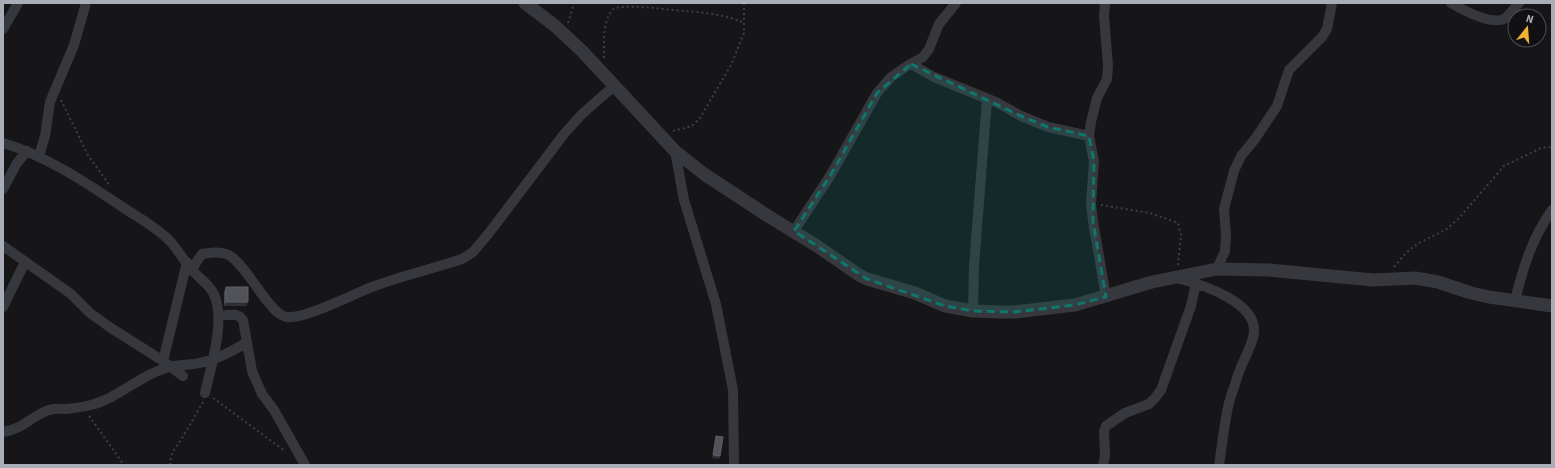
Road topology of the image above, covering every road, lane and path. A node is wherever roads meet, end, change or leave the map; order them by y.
1 (18, 3) edge
2 (86, 3) edge
3 (525, 3) edge
4 (574, 3) edge
5 (744, 3) edge
6 (956, 3) edge
7 (1105, 3) edge
8 (1332, 3) edge
9 (1451, 3) edge
10 (1519, 3) edge
11 (745, 23) junction
12 (3, 29) edge
13 (563, 34) junction
14 (604, 60) dead end
15 (911, 64) junction
16 (614, 86) junction
17 (55, 90) junction
18 (987, 99) junction
19 (656, 130) junction
20 (1089, 136) junction
21 (3, 142) edge
22 (1552, 147) edge
23 (27, 151) junction
24 (675, 151) junction
25 (39, 156) junction
26 (3, 189) edge
27 (117, 204) junction
28 (1091, 204) junction
29 (1552, 210) edge
30 (794, 230) junction
31 (3, 246) edge
32 (25, 262) junction
33 (187, 262) junction
34 (1217, 269) junction
35 (193, 271) junction
36 (1176, 278) junction
37 (1385, 279) junction
38 (1196, 283) junction
39 (1106, 297) junction
40 (1515, 300) junction
41 (1552, 306) edge
42 (3, 307) edge
43 (973, 311) junction
44 (218, 316) junction
45 (247, 342) junction
46 (212, 360) junction
47 (166, 364) junction
48 (183, 376) dead end
49 (205, 393) junction
50 (82, 407) junction
51 (3, 432) edge
52 (288, 453) dead end
53 (124, 465) edge
54 (170, 465) edge
55 (305, 465) edge
56 (735, 465) edge
57 (1103, 465) edge
58 (1219, 465) edge

1 - 12 street
2 - 17 street
3 - 13 street
4 - 13 path
5 - 11 path
6 - 15 street
7 - 20 street
8 - 34 street
9 - 10 street
11 - 14 path
11 - 19 path
13 - 16 street
15 - 18 street
15 - 30 street
16 - 19 street
16 - 35 street
17 - 25 street
17 - 27 path
18 - 20 street
18 - 43 street
19 - 24 street
20 - 28 street
21 - 23 street
22 - 37 path
23 - 25 street
23 - 26 street
24 - 30 street
24 - 56 street
25 - 27 street
27 - 33 street
28 - 36 path
28 - 39 street
29 - 40 street
30 - 43 street
31 - 32 street
32 - 42 street
32 - 47 street
33 - 35 street
33 - 47 street
34 - 36 street
34 - 37 street
35 - 44 street
36 - 38 street
36 - 39 street
37 - 40 street
38 - 57 street
38 - 58 street
39 - 43 street
40 - 41 street
44 - 45 street
44 - 46 street
45 - 46 street
45 - 55 street
46 - 47 street
46 - 49 street
47 - 48 street
47 - 50 street
49 - 52 path
49 - 54 path
50 - 51 street
50 - 53 path

